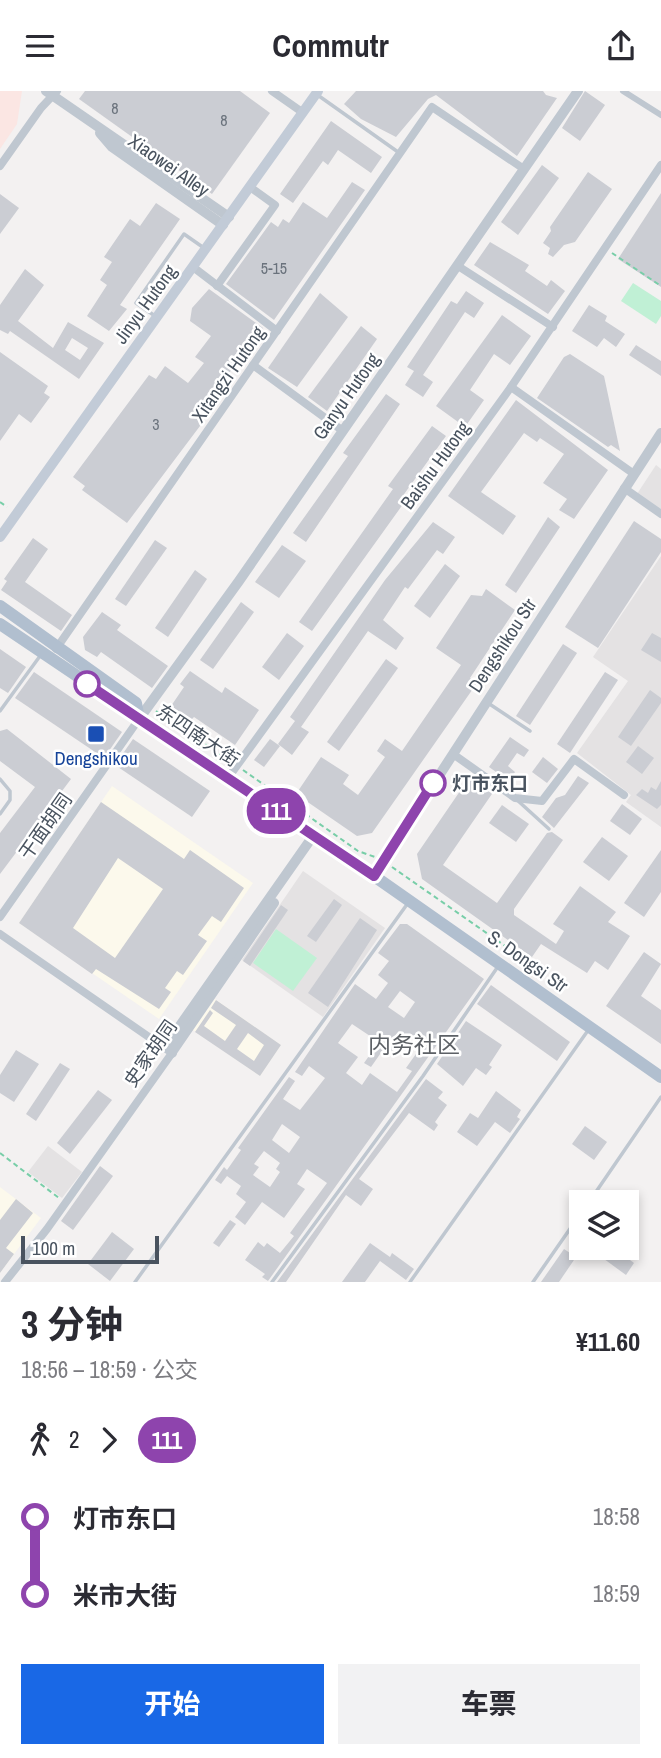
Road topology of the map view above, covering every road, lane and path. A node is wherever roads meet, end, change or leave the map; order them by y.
1 (272, 91) edge
2 (578, 91) edge
3 (623, 91) edge
4 (317, 92) edge
5 (52, 93) edge
6 (302, 112) junction
7 (661, 115) edge
8 (98, 130) junction
9 (118, 135) dead end
10 (127, 144) junction
11 (400, 153) junction
12 (661, 165) edge
13 (0, 166) edge
14 (524, 169) junction
15 (250, 187) junction
16 (226, 221) junction
17 (206, 249) junction
18 (605, 249) junction
19 (458, 266) junction
20 (193, 267) junction
21 (217, 286) junction
22 (661, 286) edge
23 (157, 317) junction
24 (553, 327) junction
25 (277, 331) junction
26 (253, 365) junction
27 (511, 387) junction
28 (343, 431) junction
29 (661, 433) edge
30 (634, 474) junction
31 (624, 488) junction
32 (661, 514) edge
33 (0, 537) edge
34 (0, 606) edge
35 (0, 624) edge
36 (58, 646) junction
37 (46, 656) junction
38 (486, 702) junction
39 (148, 706) junction
40 (0, 711) edge
41 (139, 719) junction
42 (530, 731) dead end
43 (453, 754) junction
44 (236, 765) junction
45 (228, 778) junction
46 (0, 779) edge
47 (624, 795) dead end
48 (515, 798) junction
49 (0, 814) edge
50 (549, 829) dead end
51 (315, 838) junction
52 (384, 861) junction
53 (374, 876) junction
54 (409, 901) junction
55 (0, 917) edge
56 (0, 934) edge
57 (499, 964) junction
58 (527, 983) junction
59 (590, 1027) junction
60 (172, 1053) junction
61 (661, 1077) edge
62 (661, 1097) edge
63 (0, 1153) edge
64 (597, 1190) edge
65 (66, 1203) junction
66 (569, 1230) edge
67 (5, 1282) edge
68 (135, 1282) edge
69 (272, 1282) edge
70 (410, 1282) edge
71 (533, 1282) edge

1 - 6 street
2 - 14 street, Ganyu Hutong
3 - 7 street
4 - 6 main road, Jinyu Hutong
4 - 11 lane
5 - 8 street, Xiaowei Alley
5 - 13 street
6 - 15 main road, Jinyu Hutong
8 - 10 street, Xiaowei Alley
8 - 16 street, Xiaowei Alley
9 - 10 lane
10 - 16 street, Xiaowei Alley
11 - 14 street, Xitangzi Hutong
11 - 25 street, Xitangzi Hutong
12 - 18 street, Baishu Hutong
14 - 19 street, Ganyu Hutong
15 - 16 main road, Jinyu Hutong
15 - 21 street
16 - 17 main road, Jinyu Hutong
17 - 20 main road, Jinyu Hutong
17 - 23 lane
18 - 22 path
18 - 24 street, Baishu Hutong
19 - 24 street
19 - 28 street, Ganyu Hutong
20 - 21 street
20 - 23 main road, Jinyu Hutong
21 - 25 street
23 - 33 main road, Jinyu Hutong
24 - 27 street, Baishu Hutong
25 - 26 street, Xitangzi Hutong
26 - 28 street
26 - 36 street, Xitangzi Hutong
27 - 30 street
27 - 44 street, Baishu Hutong
28 - 39 street, Ganyu Hutong
29 - 30 street, Dengshikou Str
30 - 31 street, Dengshikou Str
31 - 32 street
31 - 38 street, Dengshikou Str
34 - 36 main road, 东四南大街
35 - 37 main road, 东四南大街
36 - 37 street, Xitangzi Hutong
36 - 41 main road, 东四南大街
37 - 40 lane
37 - 41 main road, 东四南大街
38 - 42 lane
38 - 43 street, Dengshikou Str
39 - 41 street, Ganyu Hutong
39 - 44 path
41 - 45 main road, 东四南大街
41 - 55 street, 干面胡同
43 - 48 street
43 - 52 street, Dengshikou Str
44 - 45 street, Baishu Hutong
44 - 52 path
45 - 51 main road, 东四南大街
46 - 49 lane
47 - 48 street
48 - 50 lane
51 - 53 main road, 东四南大街
51 - 60 street
52 - 53 street, Dengshikou Str
52 - 58 path
53 - 54 main road, S. Dongsi Str
54 - 57 main road, S. Dongsi Str
54 - 68 lane
56 - 60 street
57 - 58 main road, S. Dongsi Str
57 - 69 lane
58 - 59 main road, S. Dongsi Str
59 - 61 main road, S. Dongsi Str
59 - 70 lane
60 - 65 street, 史家胡同
62 - 64 lane
63 - 65 path
65 - 67 street, 史家胡同
66 - 71 lane

